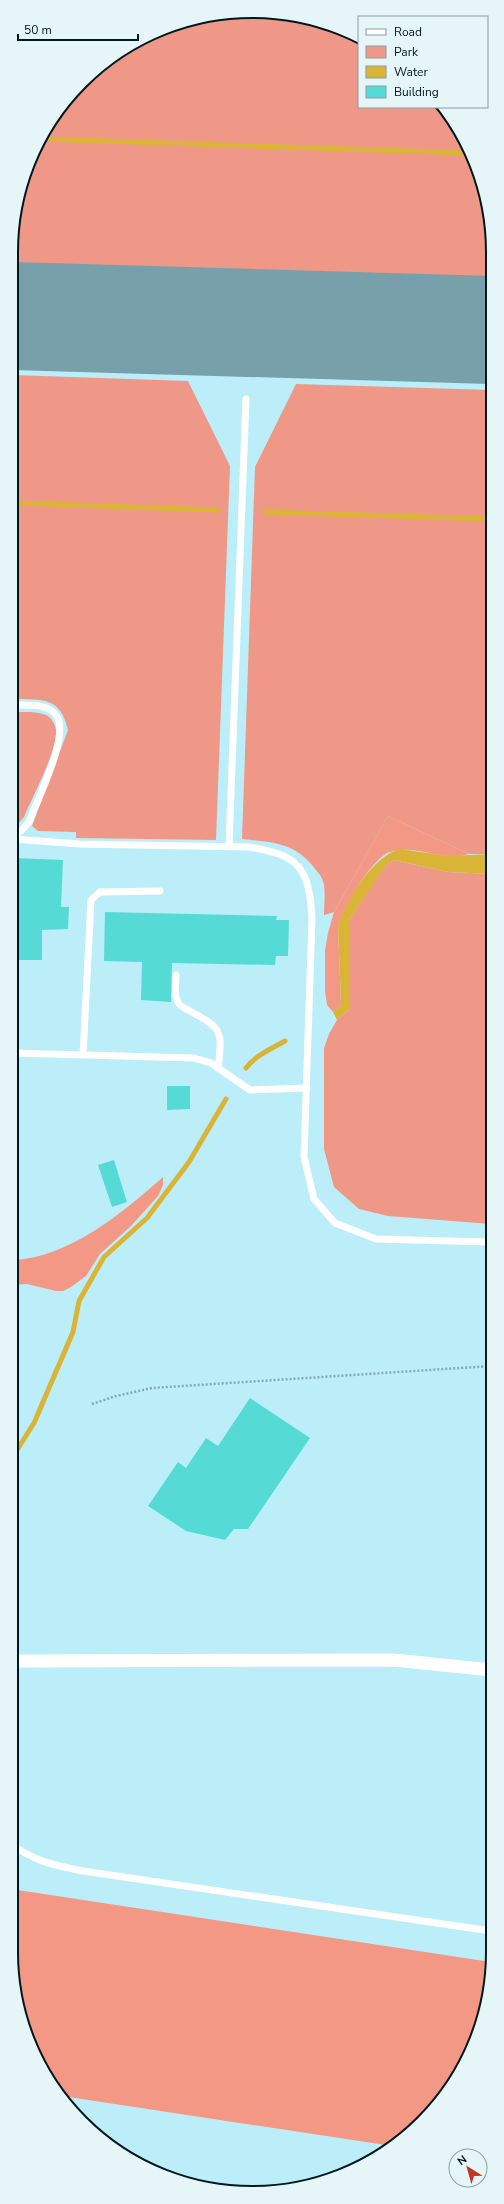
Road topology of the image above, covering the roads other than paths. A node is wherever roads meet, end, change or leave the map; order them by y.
1 (246, 399) dead end
2 (18, 706) edge
3 (18, 833) edge
4 (18, 839) edge
5 (229, 846) junction
6 (160, 891) dead end
7 (176, 976) dead end
8 (18, 1053) edge
9 (83, 1055) junction
10 (218, 1068) junction
11 (307, 1088) junction
12 (486, 1242) edge
13 (18, 1661) edge
14 (486, 1669) edge
15 (18, 1849) edge
16 (486, 1930) edge

1 - 5 lane
2 - 3 lane
4 - 5 lane
5 - 11 lane
6 - 9 lane
7 - 10 lane
8 - 9 lane
9 - 10 lane
10 - 11 lane
11 - 12 lane
13 - 14 street
15 - 16 lane

